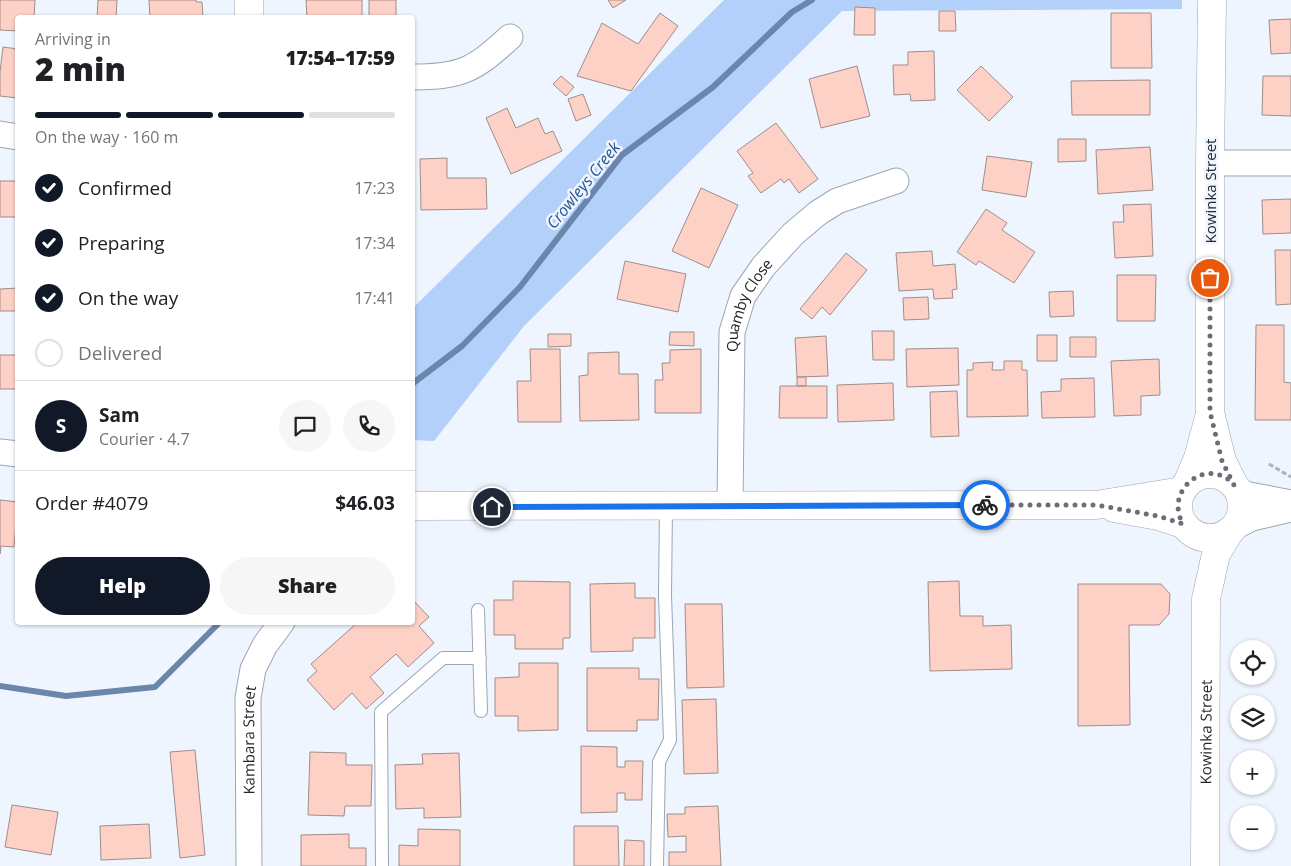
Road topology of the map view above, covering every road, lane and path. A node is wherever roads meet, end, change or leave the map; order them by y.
1 (249, 0) edge
2 (1212, 0) edge
3 (249, 15) edge
4 (510, 37) dead end
5 (415, 77) edge
6 (0, 134) edge
7 (15, 136) edge
8 (1210, 163) junction
9 (1291, 163) edge
10 (896, 181) dead end
11 (1210, 412) junction
12 (0, 452) edge
13 (15, 454) edge
14 (1268, 464) dead end
15 (1291, 477) edge
16 (1185, 487) junction
17 (1237, 489) junction
18 (1291, 503) edge
19 (1096, 505) junction
20 (415, 506) edge
21 (666, 506) junction
22 (730, 506) junction
23 (1291, 508) edge
24 (1186, 527) junction
25 (1233, 528) junction
26 (1206, 599) junction
27 (478, 610) dead end
28 (280, 625) edge
29 (480, 658) junction
30 (481, 711) dead end
31 (248, 866) edge
32 (382, 866) edge
33 (657, 866) edge
34 (1205, 866) edge

1 - 3 street
2 - 8 street, Kowinka Street
4 - 5 street
6 - 7 street
8 - 9 street
8 - 11 street, Kowinka Street
10 - 22 street, Quamby Close
11 - 16 street, Kowinka Street
11 - 17 street, Kowinka Street
12 - 13 street
14 - 15 path
16 - 17 street
16 - 19 street
16 - 24 street
17 - 18 street
17 - 25 street
19 - 22 street
19 - 24 street
20 - 21 street
21 - 22 street
21 - 33 lane
23 - 25 street
24 - 25 street
24 - 26 street, Kowinka Street
25 - 26 street, Kowinka Street
26 - 34 street, Kowinka Street
27 - 29 lane
28 - 31 street, Kambara Street
29 - 30 lane
29 - 32 lane

